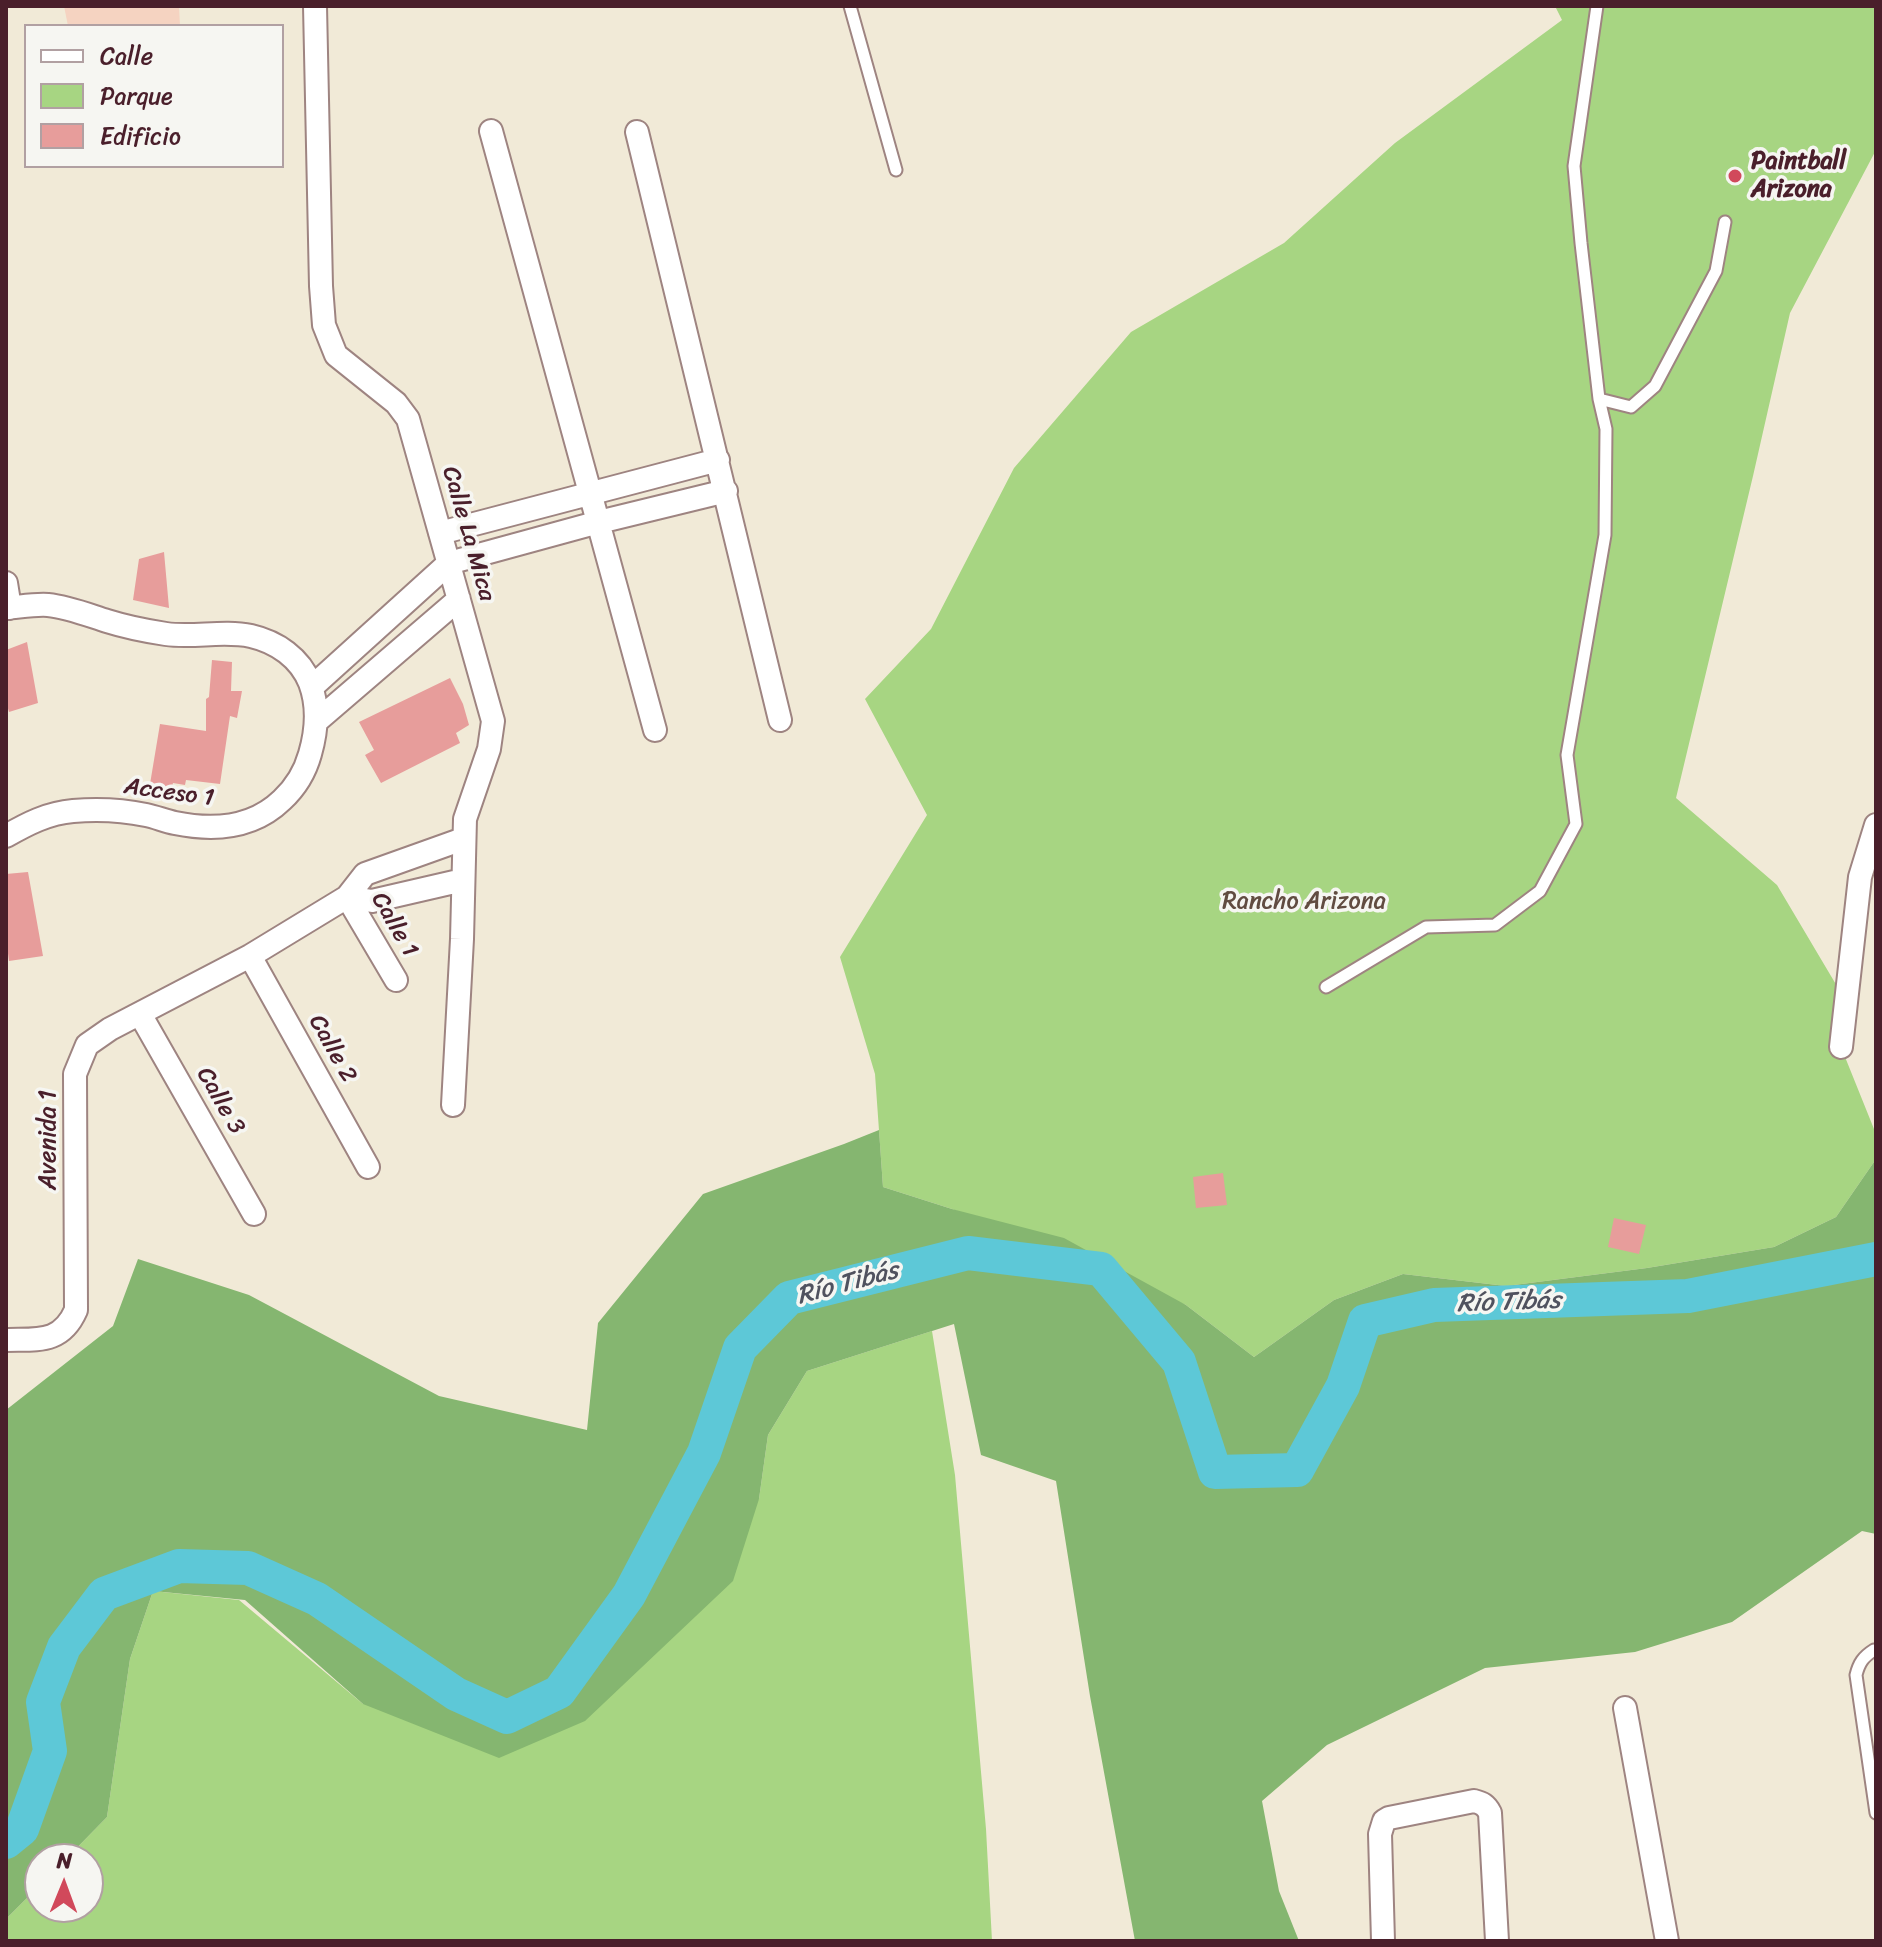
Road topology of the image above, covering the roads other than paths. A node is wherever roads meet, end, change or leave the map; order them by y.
1 (315, 6) edge
2 (850, 6) edge
3 (1597, 6) edge
4 (491, 131) dead end
5 (637, 132) dead end
6 (896, 170) dead end
7 (1725, 222) dead end
8 (1599, 399) junction
9 (718, 460) junction
10 (726, 491) junction
11 (592, 493) junction
12 (599, 522) junction
13 (440, 533) junction
14 (449, 563) junction
15 (6, 583) edge
16 (459, 599) junction
17 (8, 608) edge
18 (312, 687) junction
19 (780, 720) dead end
20 (317, 721) junction
21 (655, 730) dead end
22 (1876, 825) edge
23 (6, 836) edge
24 (463, 839) junction
25 (463, 880) junction
26 (347, 897) junction
27 (250, 956) junction
28 (396, 980) dead end
29 (1326, 987) dead end
30 (140, 1014) junction
31 (1841, 1047) dead end
32 (453, 1105) dead end
33 (368, 1167) dead end
34 (254, 1214) dead end
35 (6, 1340) edge
36 (1874, 1650) dead end
37 (1625, 1708) dead end
38 (1876, 1813) edge
39 (1383, 1941) edge
40 (1497, 1941) edge
41 (1667, 1941) edge

1 - 13 street, Calle La Mica
2 - 6 lane
3 - 8 lane
4 - 11 street
5 - 9 street
7 - 8 lane
8 - 29 lane
9 - 10 street
9 - 11 street
10 - 12 street
10 - 19 street
11 - 12 street
11 - 13 street
12 - 14 street
12 - 21 street
13 - 14 street, Calle La Mica
14 - 16 street, Calle La Mica
14 - 18 street
15 - 17 street
16 - 20 street
16 - 24 street, Calle La Mica
17 - 18 street, Acceso 1
18 - 20 street, Acceso 1
20 - 23 street, Acceso 1
22 - 31 street
24 - 25 street, Calle La Mica
24 - 26 street, Avenida 1
25 - 26 street
25 - 32 street, Calle La Mica
26 - 27 street, Avenida 1
26 - 28 street, Calle 1
27 - 30 street, Avenida 1
27 - 33 street, Calle 2
30 - 34 street, Calle 3
30 - 35 street, Avenida 1
36 - 38 lane
37 - 41 street
39 - 40 street

